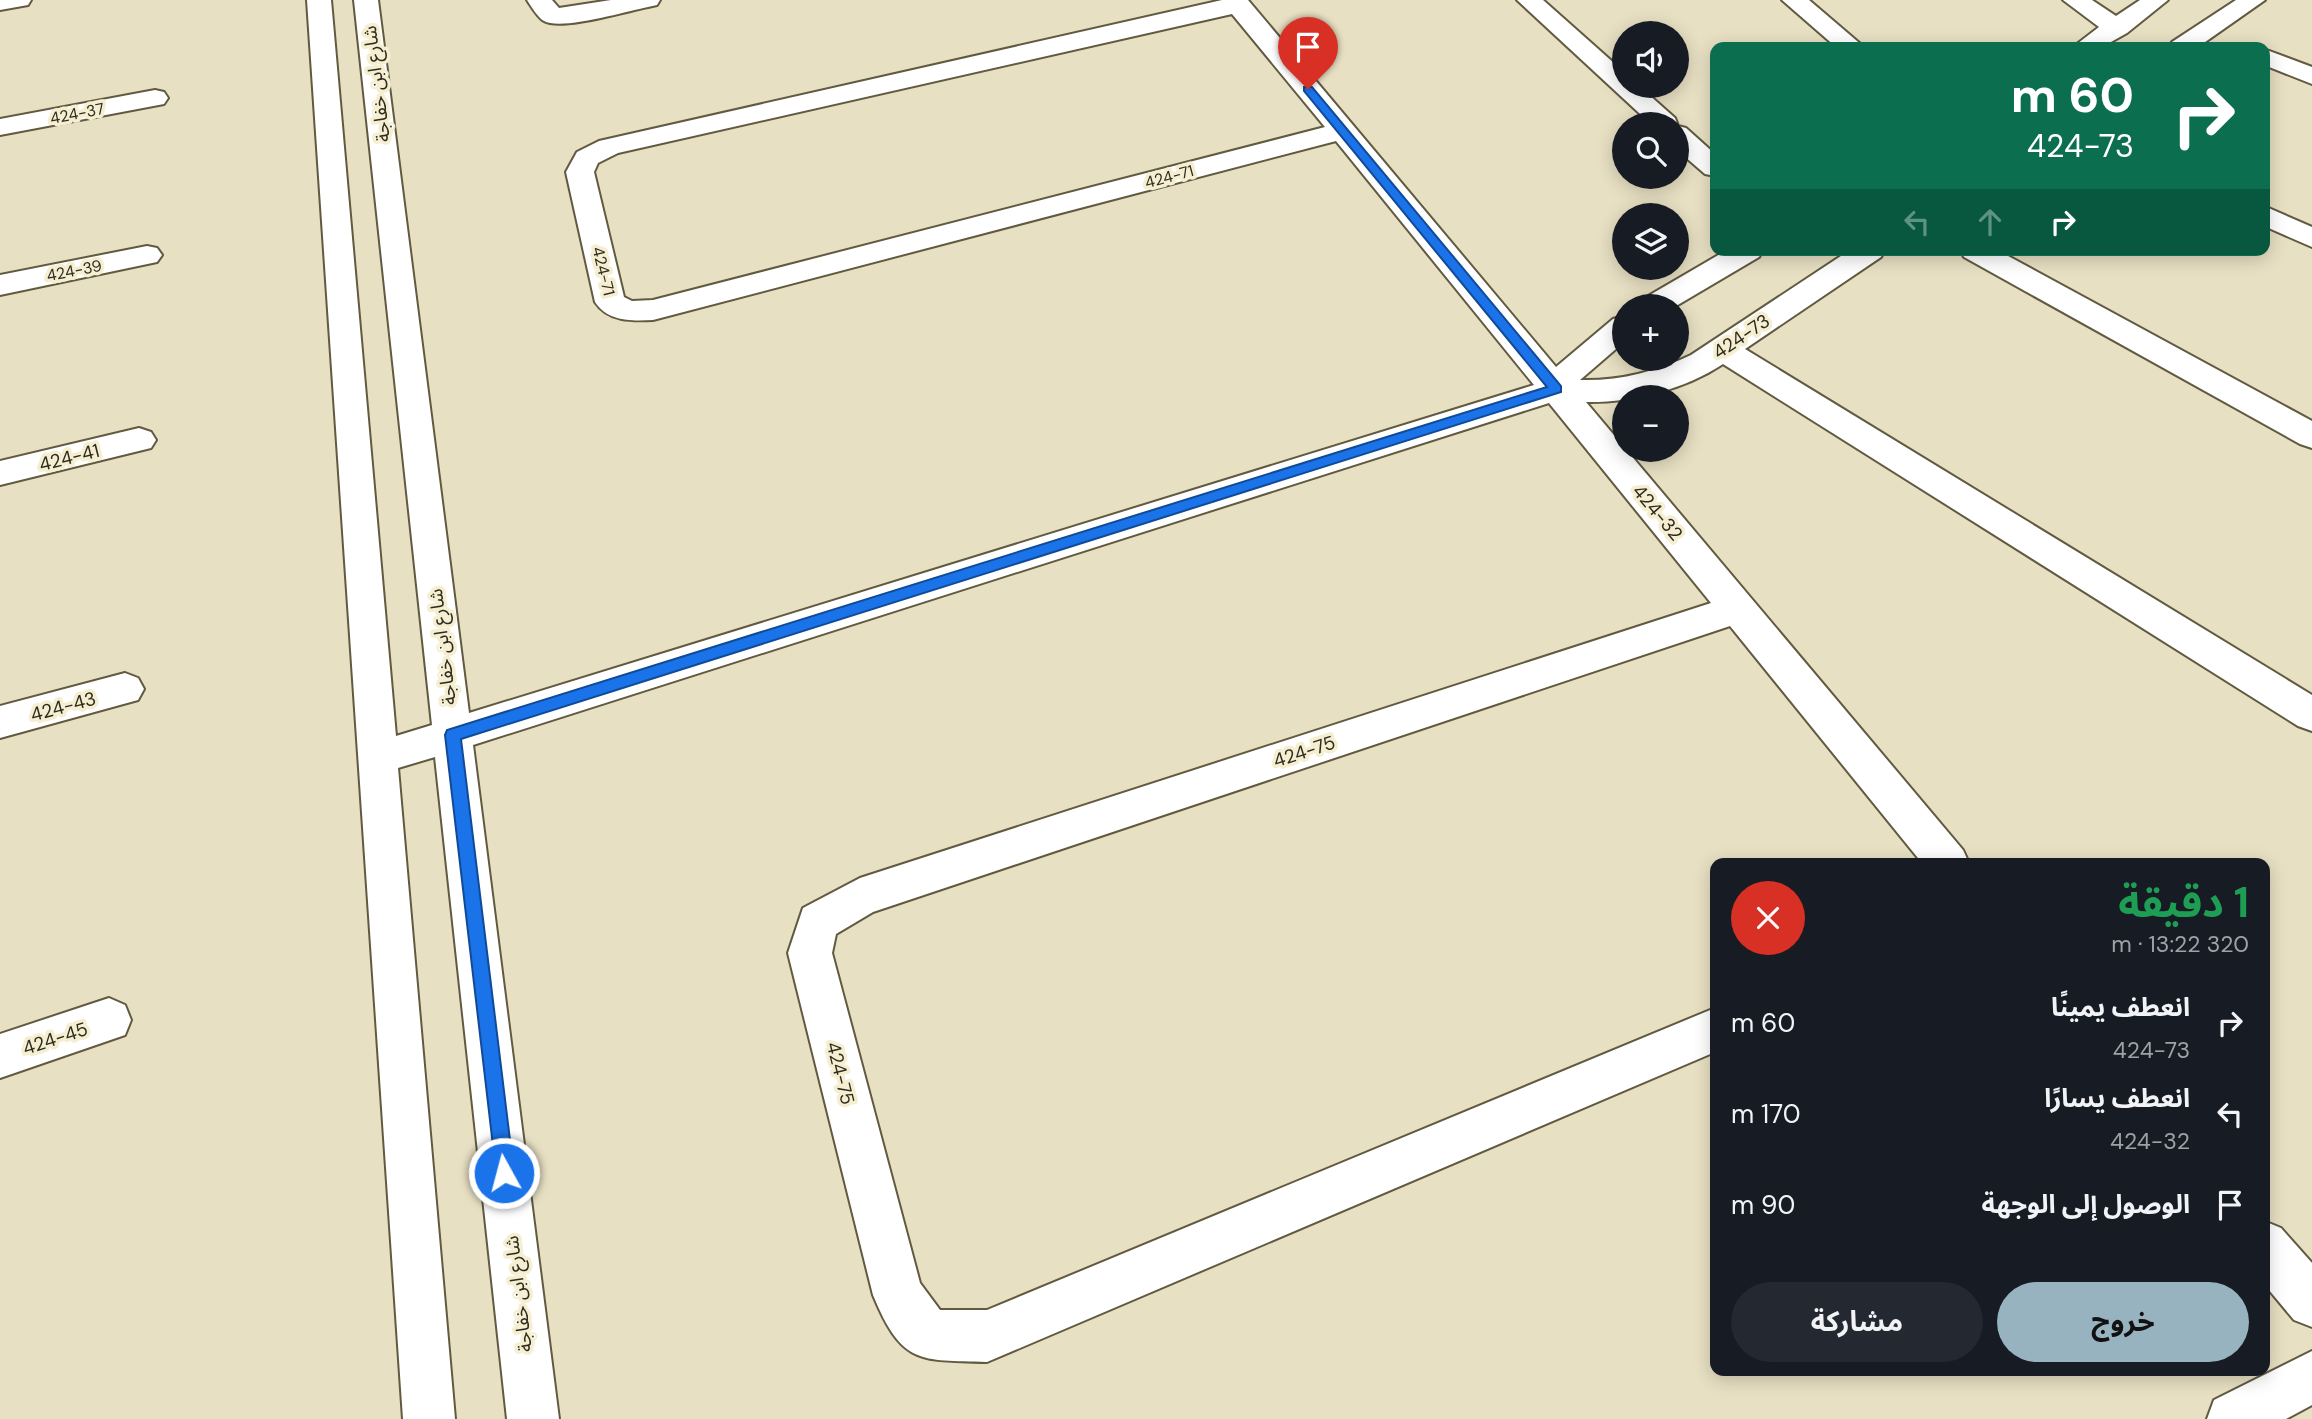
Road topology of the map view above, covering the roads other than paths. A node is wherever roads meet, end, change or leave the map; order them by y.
1 (19, 0) edge
2 (319, 0) edge
3 (366, 0) edge
4 (539, 0) edge
5 (648, 0) edge
6 (1529, 0) edge
7 (1794, 0) edge
8 (2075, 0) edge
9 (2253, 0) edge
10 (2147, 2) edge
11 (0, 3) edge
12 (1236, 3) edge
13 (2118, 28) junction
14 (2206, 31) junction
15 (1845, 42) edge
16 (2094, 42) edge
17 (2189, 42) edge
18 (2233, 42) edge
19 (2270, 58) edge
20 (2312, 76) edge
21 (155, 98) dead end
22 (1653, 112) edge
23 (0, 127) edge
24 (1342, 131) junction
25 (1689, 145) edge
26 (1710, 164) edge
27 (2270, 218) edge
28 (2312, 238) edge
29 (147, 255) dead end
30 (1739, 256) edge
31 (1862, 256) edge
32 (1985, 256) edge
33 (0, 285) edge
34 (1674, 294) edge
35 (1612, 336) edge
36 (1722, 349) junction
37 (1556, 389) junction
38 (2312, 436) edge
39 (139, 440) dead end
40 (0, 473) edge
41 (1738, 609) junction
42 (125, 689) dead end
43 (2312, 715) edge
44 (0, 722) edge
45 (453, 735) junction
46 (378, 758) junction
47 (1944, 858) edge
48 (109, 1020) dead end
49 (1710, 1032) edge
50 (0, 1056) edge
51 (2270, 1252) edge
52 (2312, 1302) edge
53 (2312, 1377) edge
54 (429, 1419) edge
55 (533, 1419) edge
56 (2233, 1419) edge

1 - 11 street
2 - 46 street
3 - 45 street, شارع ابن خفاجة
4 - 5 street
6 - 22 street
7 - 15 street
8 - 13 street
9 - 14 street
10 - 13 street
12 - 24 street, 424-32
12 - 24 street, 424-71
13 - 16 street
14 - 17 street
14 - 18 street
19 - 20 street
21 - 23 street, 424-37
24 - 37 street, 424-32
25 - 26 street
27 - 28 street
29 - 33 street, 424-39
30 - 34 street
31 - 36 street, 424-73
32 - 38 street
35 - 37 street
36 - 37 street, 424-73
36 - 43 street
37 - 41 street, 424-32
37 - 45 street, 424-73
39 - 40 street, 424-41
41 - 47 street, 424-32
41 - 49 street, 424-75
42 - 44 street, 424-43
45 - 46 street, 424-73
45 - 55 street, شارع ابن خفاجة
46 - 54 street
48 - 50 street, 424-45
51 - 52 street
53 - 56 street

